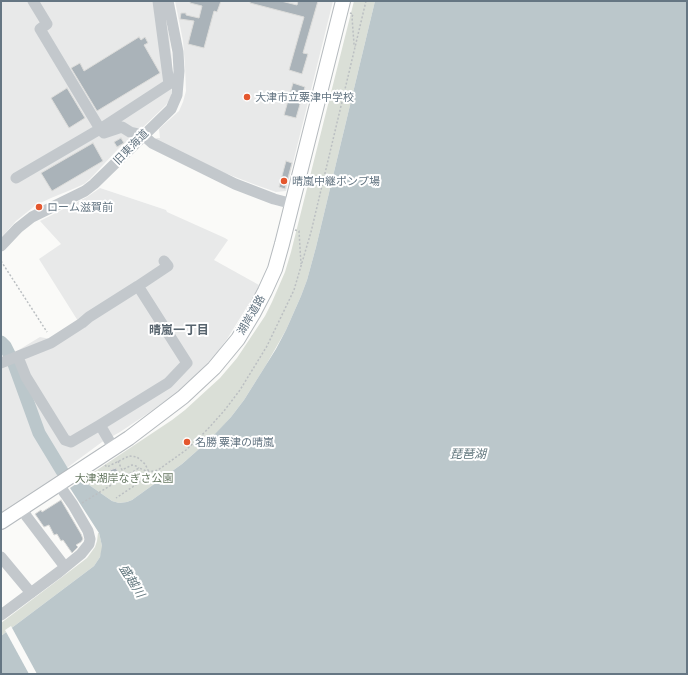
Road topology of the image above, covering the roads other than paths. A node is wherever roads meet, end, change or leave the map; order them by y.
1 (33, 1) edge
2 (158, 1) edge
3 (168, 1) edge
4 (343, 1) edge
5 (100, 128) junction
6 (143, 135) junction
7 (16, 178) dead end
8 (293, 204) junction
9 (1, 246) edge
10 (164, 261) dead end
11 (138, 286) junction
12 (11, 359) edge
13 (100, 425) junction
14 (116, 455) junction
15 (59, 485) junction
16 (22, 509) junction
17 (1, 522) edge
18 (1, 557) edge
19 (64, 567) junction
20 (31, 592) junction
21 (1, 614) edge

1 - 5 street
2 - 5 street
3 - 6 street, 旧東海道
4 - 8 main road, 湖岸道路
5 - 6 street
5 - 7 street
6 - 8 street
6 - 9 street, 旧東海道
8 - 14 main road, 湖岸道路
10 - 11 street
11 - 12 street
11 - 13 street
12 - 13 street
13 - 14 street
14 - 15 main road, 湖岸道路
15 - 16 main road, 湖岸道路
15 - 19 street
16 - 17 main road, 湖岸道路
16 - 19 street
18 - 20 street
19 - 20 street
20 - 21 street

